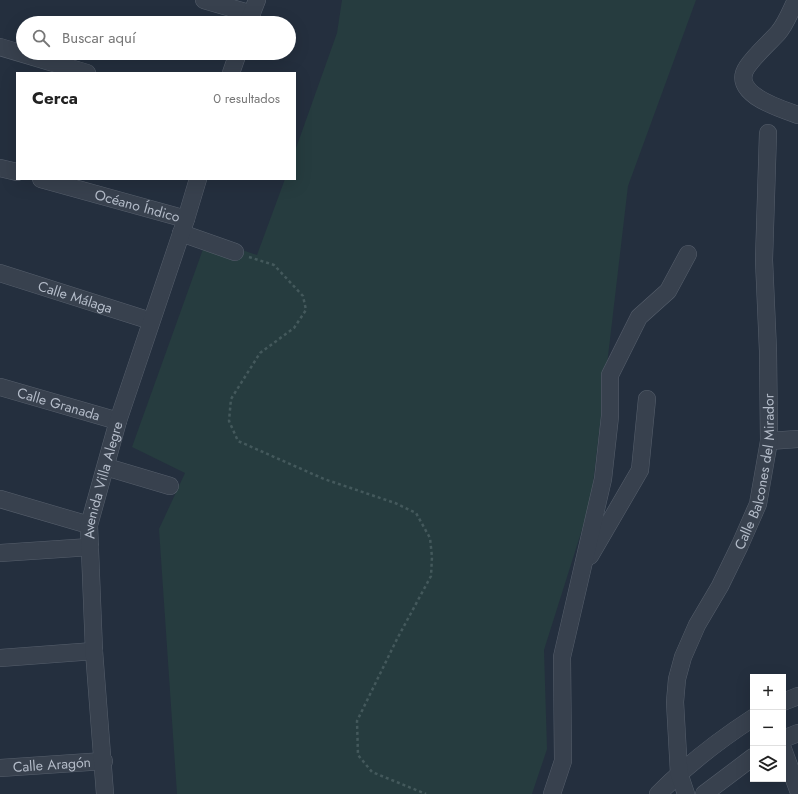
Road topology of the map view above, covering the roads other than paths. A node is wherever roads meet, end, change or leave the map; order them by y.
1 (204, 0) edge
2 (796, 0) edge
3 (252, 12) edge
4 (798, 19) edge
5 (779, 31) junction
6 (0, 47) edge
7 (16, 52) edge
8 (44, 60) edge
9 (236, 60) edge
10 (85, 72) edge
11 (231, 72) edge
12 (798, 115) edge
13 (768, 133) dead end
14 (0, 168) edge
15 (16, 172) edge
16 (44, 180) edge
17 (198, 180) edge
18 (184, 226) junction
19 (234, 252) road end
20 (688, 254) dead end
21 (0, 273) edge
22 (151, 321) junction
23 (0, 387) edge
24 (647, 399) dead end
25 (118, 421) junction
26 (798, 439) edge
27 (769, 441) junction
28 (106, 467) junction
29 (170, 486) dead end
30 (0, 500) edge
31 (89, 525) junction
32 (90, 548) junction
33 (0, 553) edge
34 (581, 572) junction
35 (94, 652) junction
36 (0, 658) edge
37 (798, 696) edge
38 (786, 701) edge
39 (750, 720) edge
40 (798, 732) edge
41 (786, 738) edge
42 (786, 756) edge
43 (750, 759) edge
44 (104, 761) junction
45 (0, 768) edge
46 (679, 773) junction
47 (798, 790) edge
48 (106, 794) edge
49 (552, 794) edge
50 (658, 794) edge
51 (686, 794) edge
52 (704, 794) edge

1 - 3 street
2 - 5 street
4 - 5 street
5 - 12 street
6 - 7 street
8 - 10 street
9 - 11 street
13 - 27 street, Calle Balcones del Mirador
14 - 15 street
16 - 18 street, Océano Índico
17 - 18 street, Avenida Villa Alegre
18 - 19 street, Océano Índico
18 - 22 street, Avenida Villa Alegre
20 - 34 street
21 - 22 street, Calle Málaga
22 - 25 street, Avenida Villa Alegre
23 - 25 street, Calle Granada
24 - 34 street
25 - 28 street, Avenida Villa Alegre
26 - 27 street
27 - 46 street, Calle Balcones del Mirador
28 - 29 street
28 - 31 street, Avenida Villa Alegre
30 - 31 street
31 - 32 street, Avenida Villa Alegre
32 - 33 street
32 - 35 street, Avenida Villa Alegre
34 - 49 street
35 - 36 street
35 - 44 street, Avenida Villa Alegre
37 - 38 street
39 - 46 street
40 - 41 street
42 - 47 street
43 - 52 street
44 - 45 street, Calle Aragón
44 - 48 street, Avenida Villa Alegre
46 - 50 street
46 - 51 street, Calle Balcones del Mirador

